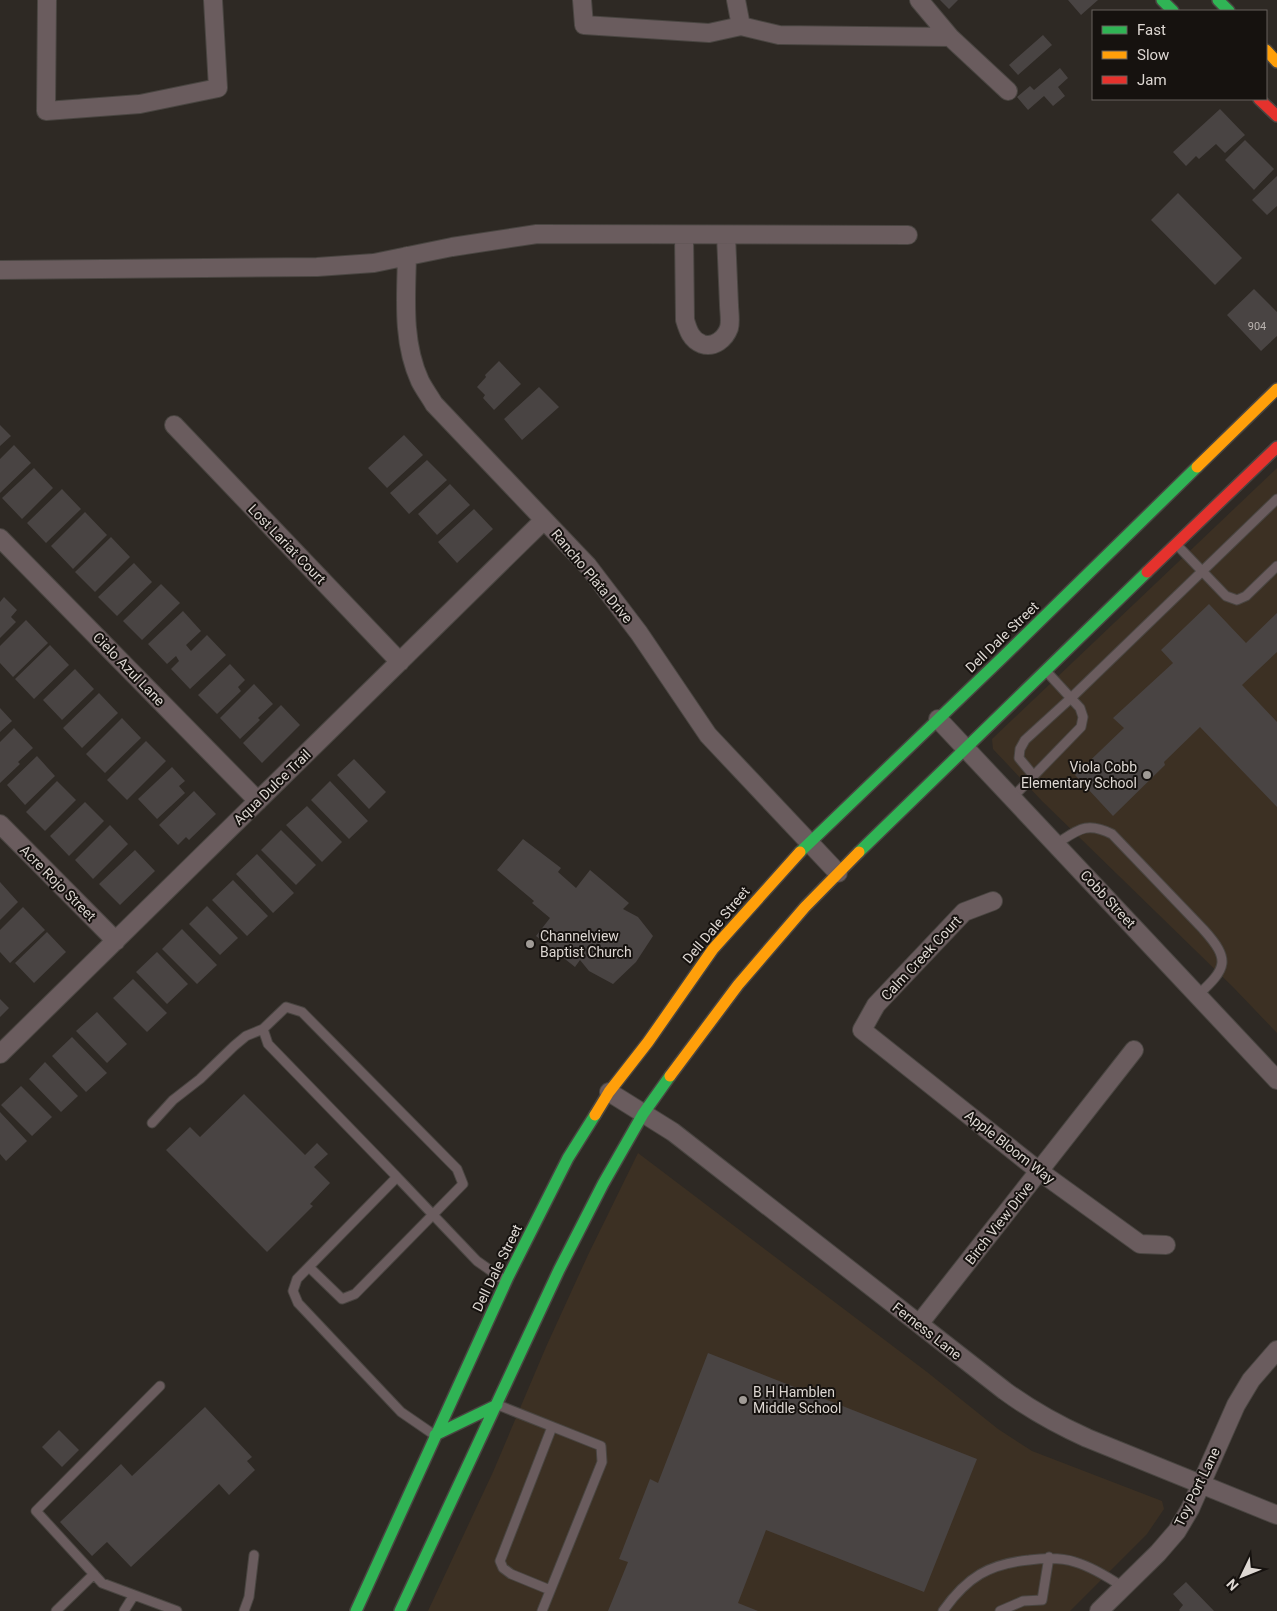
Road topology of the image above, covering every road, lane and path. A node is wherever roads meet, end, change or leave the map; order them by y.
1 (47, 0) edge
2 (213, 0) edge
3 (582, 0) edge
4 (736, 0) edge
5 (919, 0) edge
6 (1162, 0) edge
7 (1218, 0) edge
8 (1172, 10) edge
9 (1228, 10) edge
10 (741, 26) junction
11 (950, 37) junction
12 (1267, 51) edge
13 (1277, 62) edge
14 (1008, 92) dead end
15 (1260, 100) edge
16 (1277, 116) edge
17 (684, 235) junction
18 (726, 235) junction
19 (908, 235) dead end
20 (407, 256) junction
21 (0, 270) edge
22 (1277, 389) edge
23 (174, 426) dead end
24 (1277, 447) edge
25 (1277, 499) edge
26 (544, 520) junction
27 (0, 538) edge
28 (1173, 542) junction
29 (1277, 566) edge
30 (1202, 571) junction
31 (400, 662) junction
32 (1045, 671) junction
33 (1071, 698) junction
34 (938, 719) junction
35 (965, 748) junction
36 (1033, 775) junction
37 (1012, 798) junction
38 (258, 801) junction
39 (0, 824) edge
40 (808, 842) junction
41 (1056, 844) junction
42 (838, 873) junction
43 (993, 901) dead end
44 (116, 941) junction
45 (1198, 995) junction
46 (263, 1029) junction
47 (862, 1030) joint
48 (1134, 1050) dead end
49 (0, 1054) edge
50 (1277, 1080) edge
51 (609, 1092) junction
52 (644, 1114) junction
53 (152, 1123) dead end
54 (1039, 1171) junction
55 (397, 1177) junction
56 (433, 1214) junction
57 (1166, 1245) dead end
58 (309, 1267) junction
59 (506, 1281) junction
60 (919, 1324) junction
61 (1277, 1350) edge
62 (160, 1386) dead end
63 (497, 1405) junction
64 (552, 1427) junction
65 (435, 1435) junction
66 (1201, 1483) junction
67 (1277, 1515) edge
68 (254, 1555) dead end
69 (1048, 1557) junction
70 (94, 1574) junction
71 (1123, 1587) junction
72 (550, 1590) junction
73 (134, 1594) junction
74 (56, 1611) edge
75 (124, 1611) edge
76 (177, 1611) edge
77 (244, 1611) edge
78 (356, 1611) edge
79 (400, 1611) edge
80 (542, 1611) edge
81 (943, 1611) edge
82 (1000, 1611) edge
83 (1099, 1611) edge

1 - 2 street
3 - 10 street
4 - 10 street
5 - 11 street
6 - 8 main road
7 - 9 main road
10 - 11 street
11 - 14 street
12 - 13 main road
15 - 16 main road
17 - 18 street
17 - 18 street
17 - 20 street
18 - 19 street
20 - 21 street
20 - 26 street, Rancho Plata Drive
22 - 34 main road, Dell Dale Street
23 - 31 street, Lost Lariat Court
24 - 28 main road
25 - 30 lane
26 - 31 street, Aqua Dulce Trail
26 - 40 street, Rancho Plata Drive
27 - 38 street, Cielo Azul Lane
28 - 30 lane
28 - 32 main road
29 - 30 lane
30 - 33 lane
31 - 38 street, Aqua Dulce Trail
32 - 33 lane
32 - 35 main road
33 - 36 lane
33 - 36 lane
34 - 35 street, Cobb Street
34 - 40 main road, Dell Dale Street
35 - 37 street, Cobb Street
35 - 42 main road
36 - 37 lane
37 - 41 street, Cobb Street
38 - 44 street, Aqua Dulce Trail
39 - 44 street, Acre Rojo Street
40 - 42 street, Rancho Plata Drive
40 - 51 main road, Dell Dale Street
41 - 45 street, Cobb Street
41 - 45 lane
42 - 52 main road
43 - 47 street, Calm Creek Court
44 - 49 street, Aqua Dulce Trail
45 - 50 street, Cobb Street
46 - 53 lane
46 - 55 lane
46 - 56 lane
47 - 54 street, Apple Bloom Way
48 - 54 street, Birch View Drive
51 - 52 street, Ferness Lane
51 - 59 main road, Dell Dale Street
52 - 60 street, Ferness Lane
52 - 63 main road
54 - 57 street, Apple Bloom Way
54 - 60 street, Birch View Drive
55 - 56 lane
55 - 58 lane
56 - 58 lane
56 - 59 lane
58 - 65 lane
59 - 65 main road, Dell Dale Street
60 - 66 street, Ferness Lane
61 - 66 street, Toy Port Lane
62 - 70 lane
63 - 64 lane
63 - 65 main road
63 - 79 main road
64 - 72 lane
64 - 72 lane
65 - 78 main road, Dell Dale Street
66 - 67 street, Ferness Lane
66 - 71 street, Toy Port Lane
68 - 77 lane
69 - 71 lane
69 - 81 lane
69 - 82 lane
70 - 73 lane
70 - 74 lane
71 - 83 street, Toy Port Lane
72 - 80 lane
73 - 75 lane
73 - 76 lane

